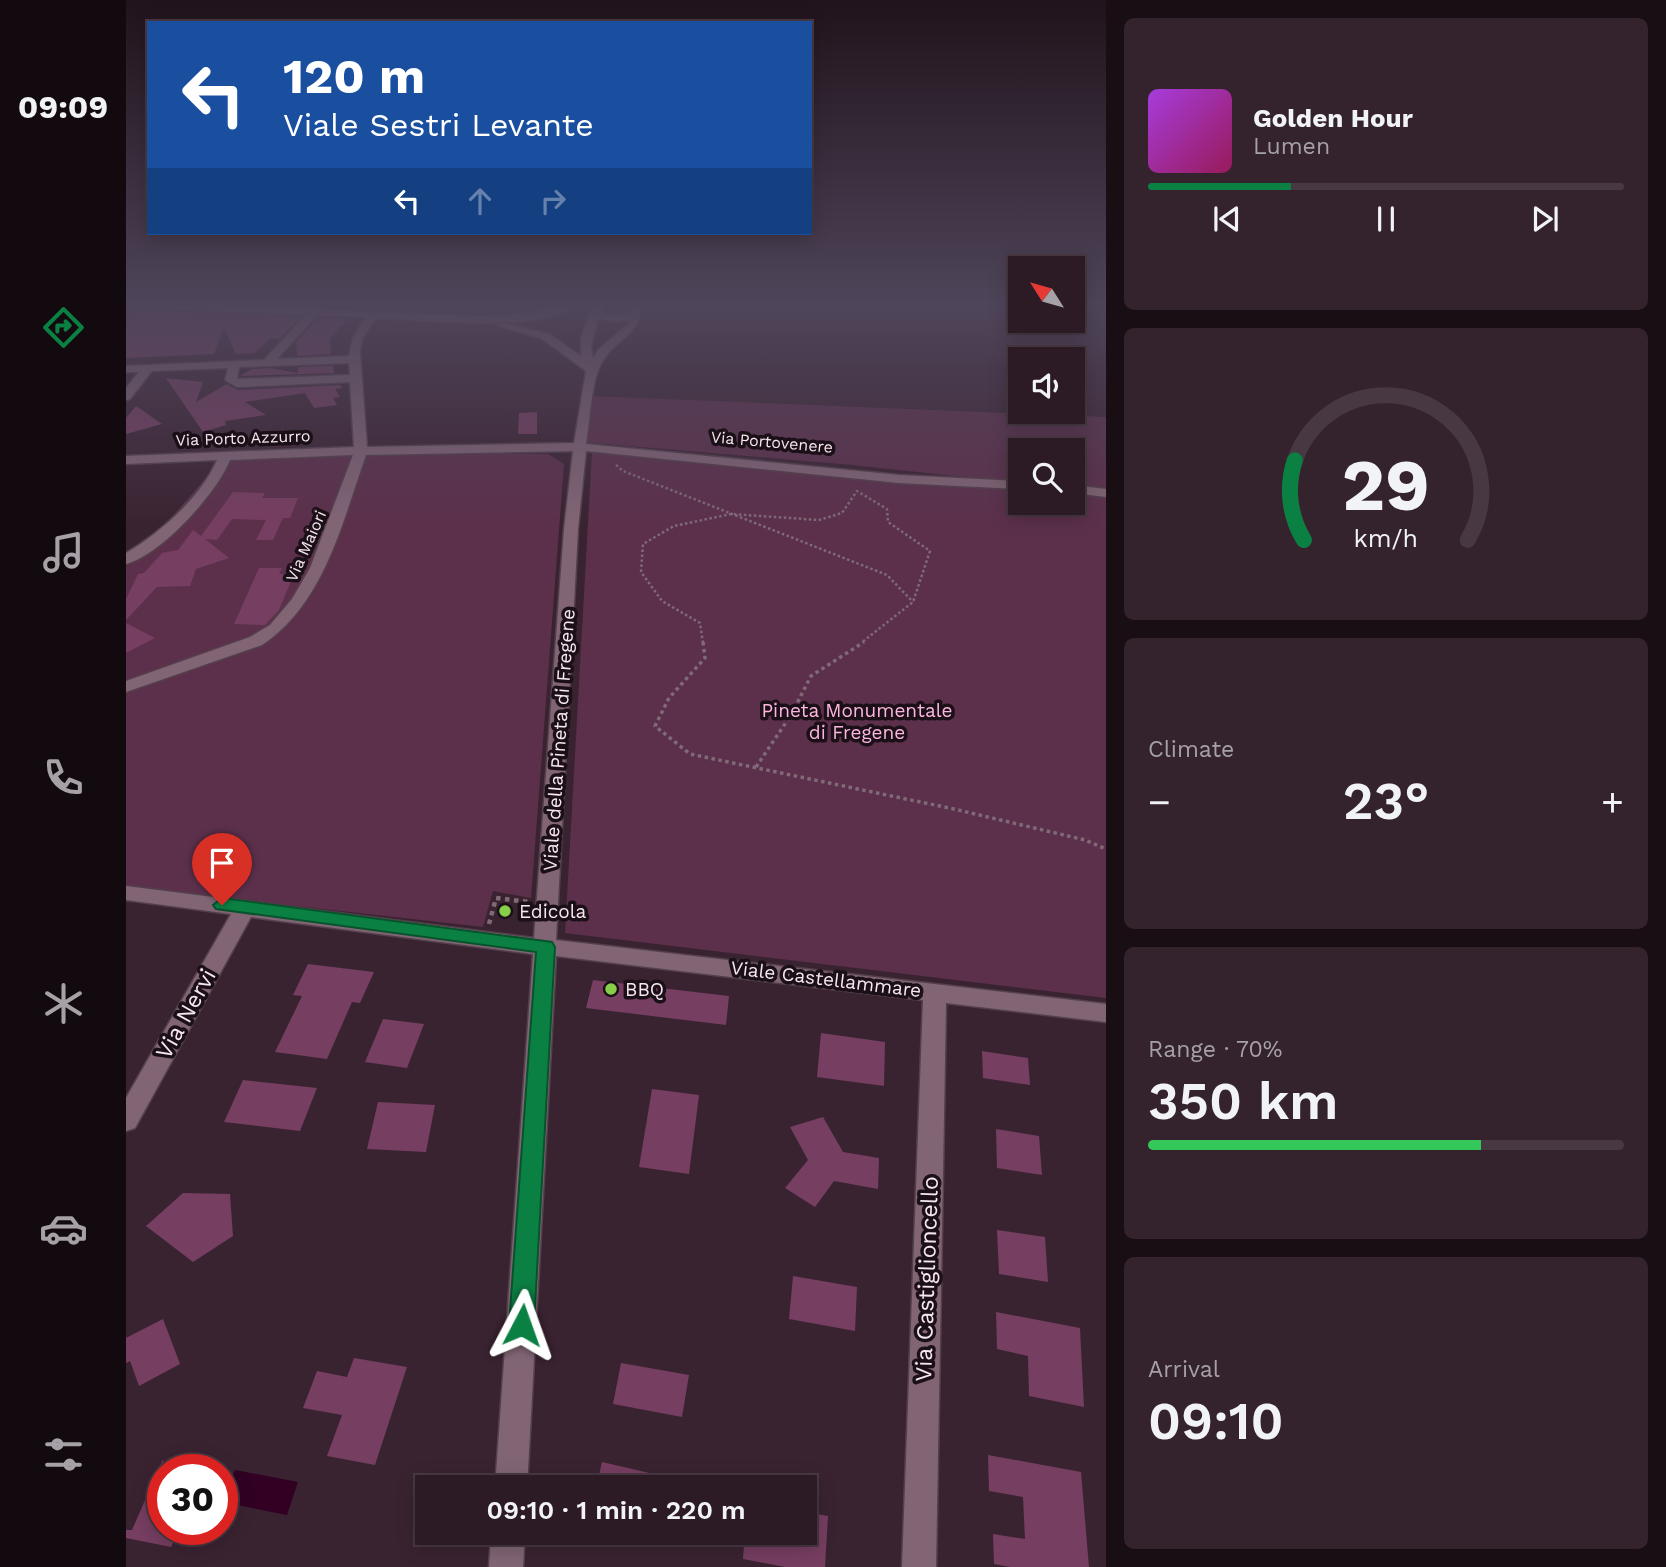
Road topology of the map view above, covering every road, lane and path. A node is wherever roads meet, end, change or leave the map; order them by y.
1 (140, 379) edge
2 (232, 379) edge
3 (329, 379) edge
4 (356, 379) edge
5 (591, 379) edge
6 (126, 396) edge
7 (580, 445) junction
8 (362, 451) junction
9 (607, 452) junction
10 (225, 456) junction
11 (126, 460) edge
12 (961, 482) junction
13 (1008, 484) edge
14 (1085, 490) edge
15 (1106, 493) edge
16 (730, 514) junction
17 (126, 559) edge
18 (913, 602) junction
19 (126, 687) edge
20 (757, 766) junction
21 (1106, 849) edge
22 (126, 893) edge
23 (549, 904) junction
24 (246, 908) junction
25 (487, 933) dead end
26 (546, 947) junction
27 (935, 991) junction
28 (1106, 1013) edge
29 (126, 1121) edge
30 (512, 1475) edge
31 (507, 1545) edge
32 (506, 1567) edge
33 (919, 1567) edge

1 - 6 street
2 - 3 street
4 - 8 street, Via Maiori
5 - 7 street, Viale della Pineta di Fregene
7 - 8 street, Via Porto Azzurro
7 - 9 street, Via Portovenere
7 - 12 street, Via Portovenere
7 - 23 street, Viale della Pineta di Fregene
8 - 10 street, Via Porto Azzurro
8 - 19 street, Via Maiori
9 - 12 street, Via Portovenere
9 - 16 path
10 - 11 street, Via Porto Azzurro
10 - 17 street
12 - 13 street, Via Portovenere
14 - 15 street
16 - 18 path
16 - 18 path
16 - 20 path
18 - 20 path
20 - 21 path
22 - 24 street, Viale Castellammare
23 - 25 path
23 - 26 street, Viale della Pineta di Fregene
24 - 26 street, Viale Castellammare
24 - 29 street, Via Nervi
26 - 27 street, Viale Castellammare
26 - 30 street, Viale della Pineta di Fregene
27 - 28 street, Viale Castellammare
27 - 33 street, Via Castiglioncello
31 - 32 street

